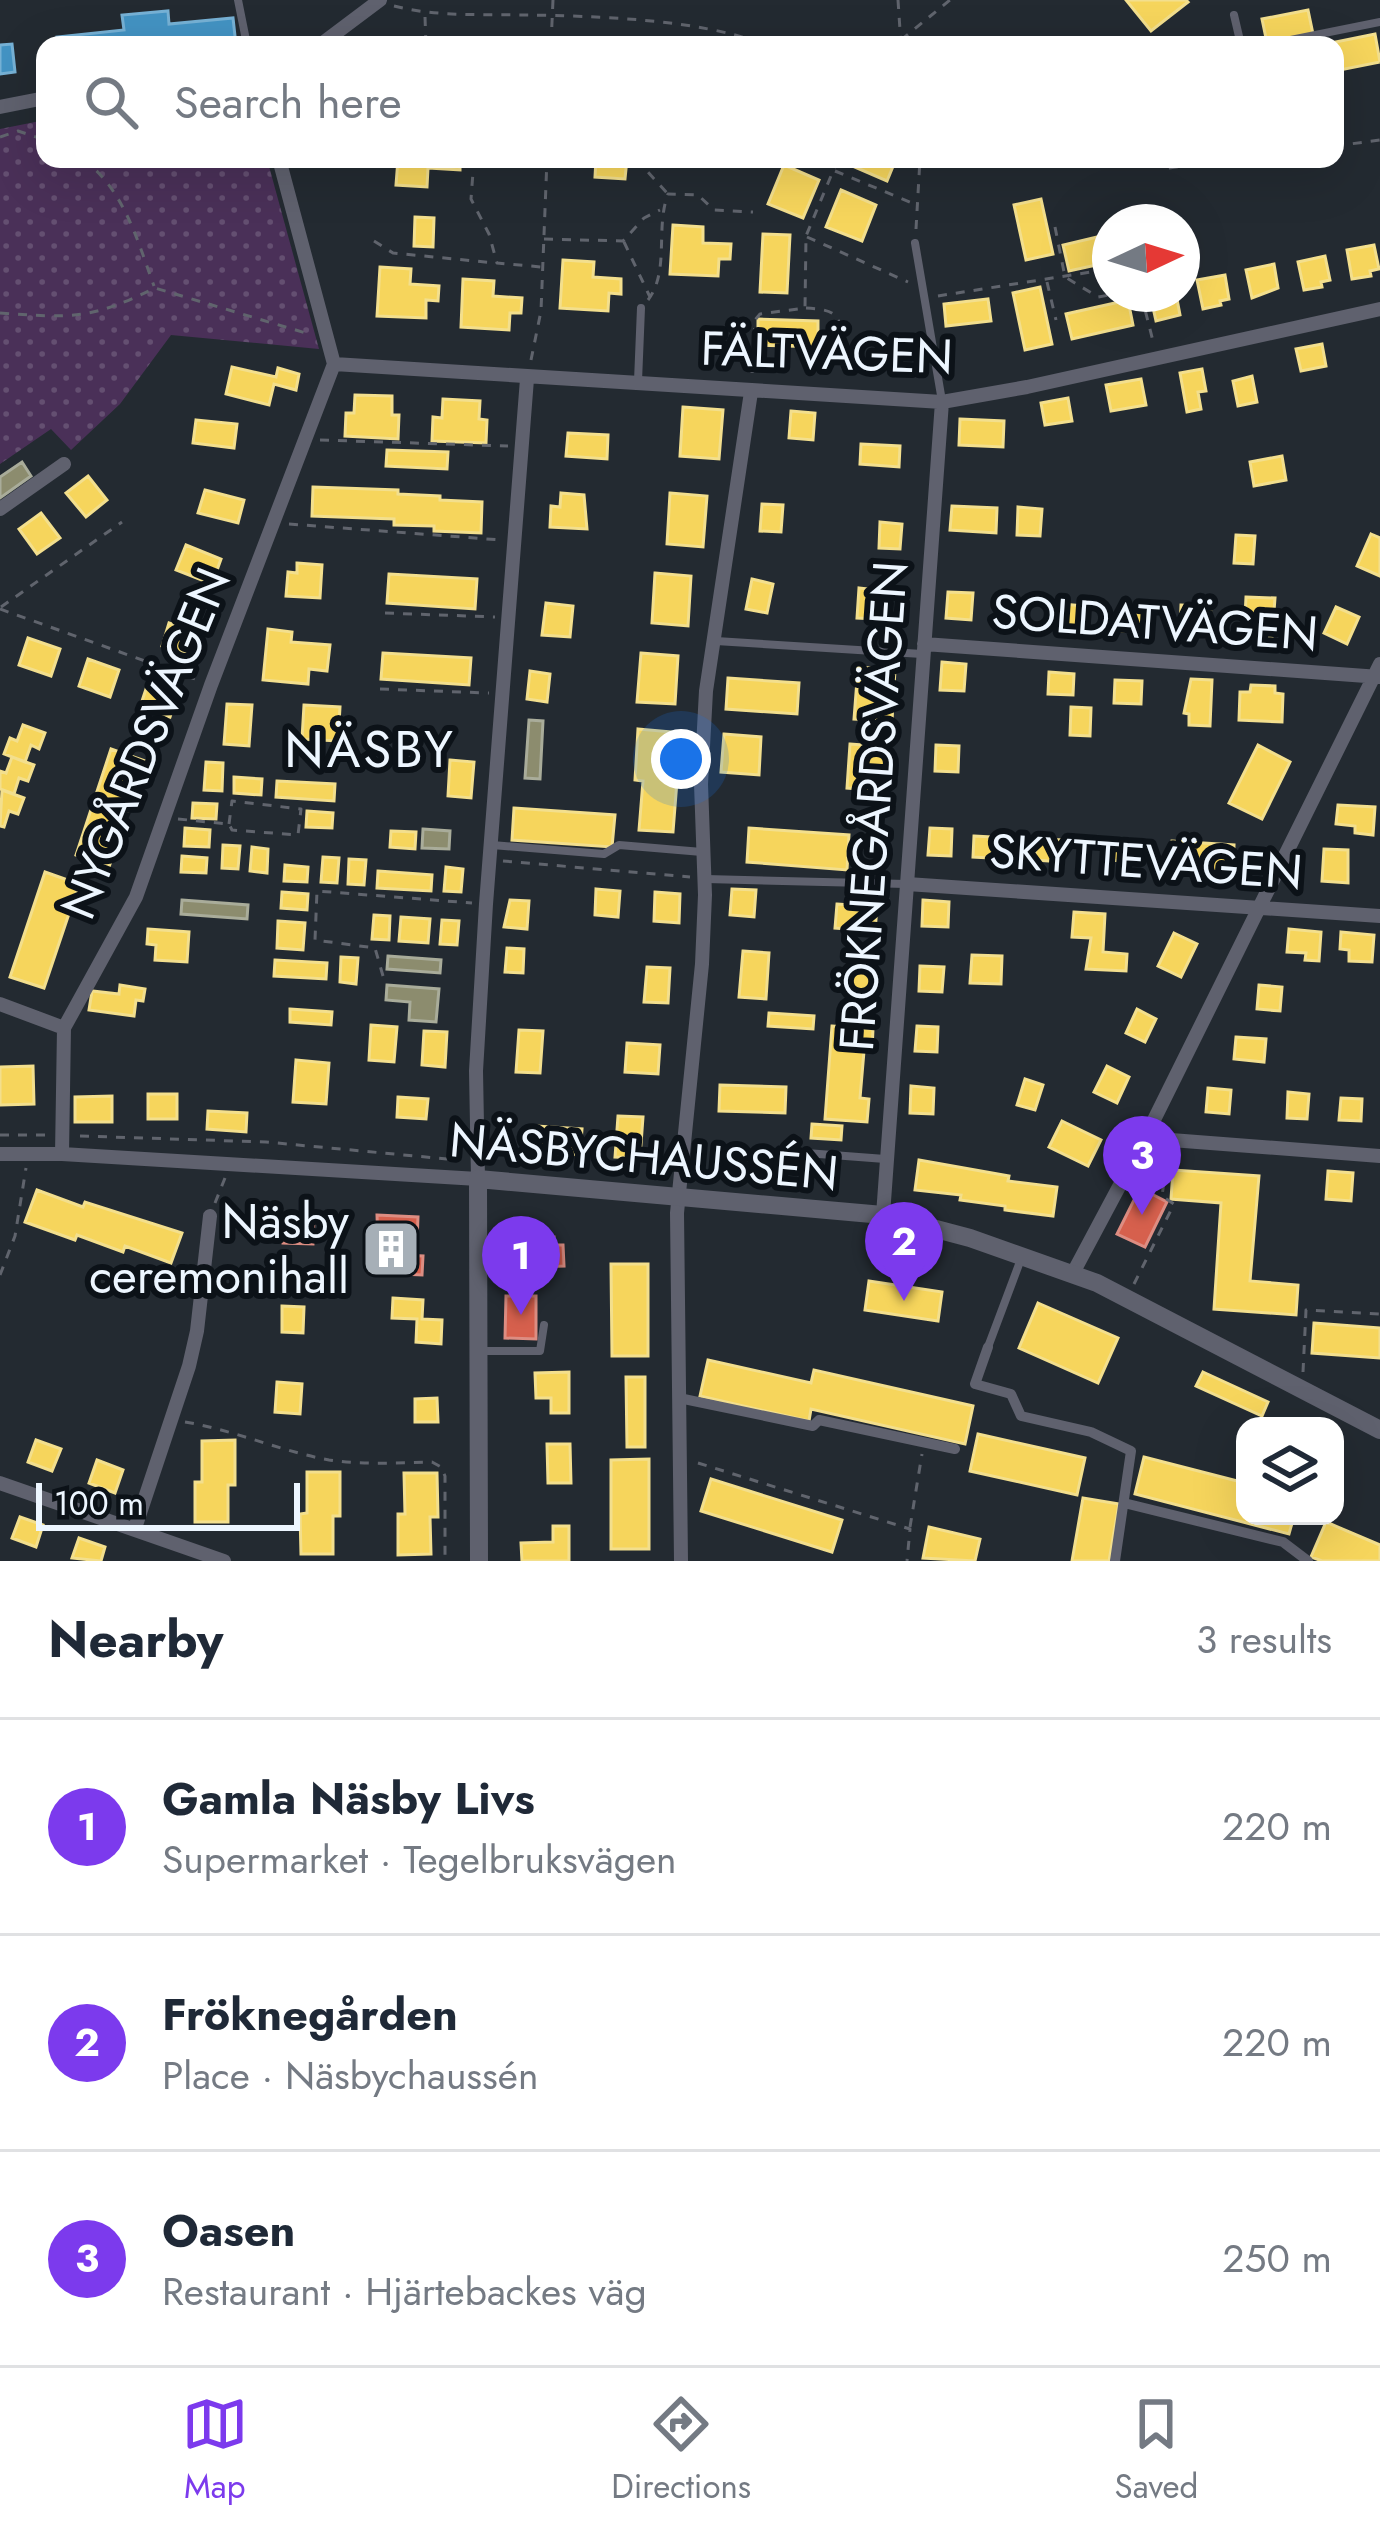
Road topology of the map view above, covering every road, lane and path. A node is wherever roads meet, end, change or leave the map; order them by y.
1 (238, 0) edge
2 (553, 0) edge
3 (898, 0) edge
4 (950, 0) edge
5 (379, 1) edge
6 (425, 14) junction
7 (553, 15) junction
8 (1234, 15) dead end
9 (1380, 22) edge
10 (245, 36) edge
11 (332, 36) edge
12 (426, 36) edge
13 (552, 36) edge
14 (738, 36) edge
15 (901, 36) edge
16 (908, 36) edge
17 (1239, 36) edge
18 (1310, 36) edge
19 (36, 100) edge
20 (0, 107) edge
21 (0, 137) edge
22 (36, 137) edge
23 (1380, 140) edge
24 (1344, 145) edge
25 (95, 168) edge
26 (281, 168) edge
27 (473, 168) edge
28 (547, 168) edge
29 (645, 168) edge
30 (919, 168) edge
31 (833, 170) joint
32 (668, 194) junction
33 (916, 206) junction
34 (662, 209) junction
35 (753, 212) dead end
36 (1055, 227) dead end
37 (806, 236) junction
38 (543, 239) junction
39 (374, 241) dead end
40 (623, 241) junction
41 (915, 243) joint
42 (497, 263) junction
43 (542, 267) junction
44 (1092, 272) edge
45 (1065, 277) junction
46 (1047, 280) junction
47 (155, 288) junction
48 (923, 293) junction
49 (1092, 294) edge
50 (650, 297) junction
51 (641, 308) joint
52 (805, 308) junction
53 (1380, 309) edge
54 (1146, 312) edge
55 (0, 313) edge
56 (1056, 320) dead end
57 (328, 339) junction
58 (845, 345) dead end
59 (1157, 356) junction
60 (334, 364) junction
61 (527, 379) junction
62 (638, 381) junction
63 (751, 392) junction
64 (942, 402) junction
65 (305, 440) junction
66 (522, 446) junction
67 (64, 464) dead end
68 (0, 509) edge
69 (122, 521) dead end
70 (273, 522) junction
71 (515, 541) junction
72 (0, 608) edge
73 (385, 613) dead end
74 (508, 618) junction
75 (713, 640) junction
76 (924, 649) junction
77 (1378, 672) edge
78 (211, 685) junction
79 (380, 688) dead end
80 (502, 694) junction
81 (164, 818) junction
82 (229, 824) junction
83 (704, 852) junction
84 (498, 853) junction
85 (704, 878) junction
86 (908, 884) junction
87 (486, 904) junction
88 (1260, 908) junction
89 (1380, 916) edge
90 (382, 976) dead end
91 (0, 1004) edge
92 (64, 1028) junction
93 (0, 1135) edge
94 (62, 1136) junction
95 (1145, 1138) junction
96 (1170, 1140) junction
97 (0, 1154) edge
98 (62, 1154) junction
99 (806, 1154) dead end
100 (1380, 1156) edge
101 (886, 1159) junction
102 (27, 1162) junction
103 (13, 1169) dead end
104 (40, 1170) dead end
105 (208, 1175) dead end
106 (447, 1179) junction
107 (478, 1179) junction
108 (678, 1197) junction
109 (883, 1215) junction
110 (210, 1216) joint
111 (1023, 1256) junction
112 (1073, 1273) junction
113 (0, 1276) edge
114 (1132, 1288) dead end
115 (1380, 1314) edge
116 (544, 1325) dead end
117 (988, 1347) joint
118 (478, 1351) junction
119 (1303, 1374) dead end
120 (679, 1398) junction
121 (171, 1420) junction
122 (1380, 1430) edge
123 (924, 1442) junction
124 (956, 1449) dead end
125 (680, 1456) junction
126 (0, 1483) edge
127 (1124, 1503) junction
128 (135, 1528) junction
129 (910, 1529) junction
130 (224, 1561) edge
131 (446, 1561) edge
132 (479, 1561) edge
133 (681, 1561) edge
134 (907, 1561) edge
135 (1115, 1561) edge
136 (1308, 1561) edge

1 - 10 lane
2 - 7 path
3 - 15 path
4 - 16 path
5 - 6 path
5 - 11 street
6 - 7 path
6 - 12 path
7 - 13 path
7 - 14 path
8 - 17 lane
9 - 18 lane
19 - 20 street
21 - 22 path
23 - 24 path
25 - 47 path
26 - 57 street
27 - 42 path
28 - 38 path
29 - 32 path
30 - 33 path
31 - 33 path
31 - 37 path
32 - 34 path
32 - 35 path
33 - 41 path
34 - 40 path
34 - 50 path
36 - 45 path
37 - 48 path
37 - 52 path
38 - 40 path
38 - 43 path
39 - 42 path
40 - 50 path
41 - 48 lane
42 - 43 path
43 - 61 path
44 - 45 path
45 - 46 path
45 - 49 path
46 - 48 path
46 - 56 path
47 - 55 path
47 - 57 path
48 - 64 lane
50 - 51 path
51 - 62 lane
52 - 58 path
52 - 63 path
53 - 59 street, FÄLTVÄGEN
54 - 59 path
57 - 60 street
59 - 64 street, FÄLTVÄGEN
60 - 61 street, FÄLTVÄGEN
60 - 65 street, NYGÅRDSVÄGEN
61 - 62 street, FÄLTVÄGEN
61 - 66 street
62 - 63 street, FÄLTVÄGEN
63 - 64 street, FÄLTVÄGEN
63 - 75 street
64 - 76 street, FRÖKNEGÅRDSVÄGEN
65 - 66 path
65 - 70 street, NYGÅRDSVÄGEN
66 - 71 street
67 - 68 street
69 - 72 path
70 - 71 path
70 - 78 street, NYGÅRDSVÄGEN
71 - 74 street
72 - 78 path
73 - 74 path
74 - 80 street
75 - 76 lane
75 - 83 street
76 - 77 street, SOLDATVÄGEN
76 - 86 street, FRÖKNEGÅRDSVÄGEN
77 - 88 street
78 - 81 street, NYGÅRDSVÄGEN
79 - 80 path
80 - 84 street
81 - 82 path
81 - 92 street, NYGÅRDSVÄGEN
82 - 82 path
83 - 84 lane
83 - 85 street
84 - 85 path
84 - 87 street
85 - 86 lane
85 - 108 street
86 - 88 street, SKYTTEVÄGEN
86 - 101 street, FRÖKNEGÅRDSVÄGEN
87 - 90 path
87 - 107 street
88 - 89 street, SKYTTEVÄGEN
88 - 95 street
91 - 92 street
92 - 94 street, NYGÅRDSVÄGEN
93 - 94 path
94 - 98 street, NYGÅRDSVÄGEN
94 - 106 path
95 - 96 street
95 - 112 street
96 - 100 street
96 - 114 path
97 - 102 street, NÄSBYCHAUSSÉN
98 - 102 street, NÄSBYCHAUSSÉN
98 - 106 street, NÄSBYCHAUSSÉN
99 - 101 lane
101 - 109 street, FRÖKNEGÅRDSVÄGEN
102 - 103 path
102 - 104 path
102 - 113 path
105 - 110 path
106 - 107 street, NÄSBYCHAUSSÉN
107 - 108 street, NÄSBYCHAUSSÉN
107 - 118 street
108 - 109 street, NÄSBYCHAUSSÉN
108 - 120 street
109 - 111 street, NÄSBYCHAUSSÉN
110 - 121 street
111 - 112 street, NÄSBYCHAUSSÉN
111 - 117 lane
112 - 122 street, NÄSBYCHAUSSÉN
115 - 119 path
116 - 118 lane
117 - 127 street
118 - 132 street
120 - 123 street
120 - 125 street
121 - 128 street
121 - 131 path
123 - 124 street
123 - 129 path
125 - 129 path
125 - 133 street
126 - 128 street
127 - 135 street
127 - 136 street
128 - 130 street
129 - 134 path

